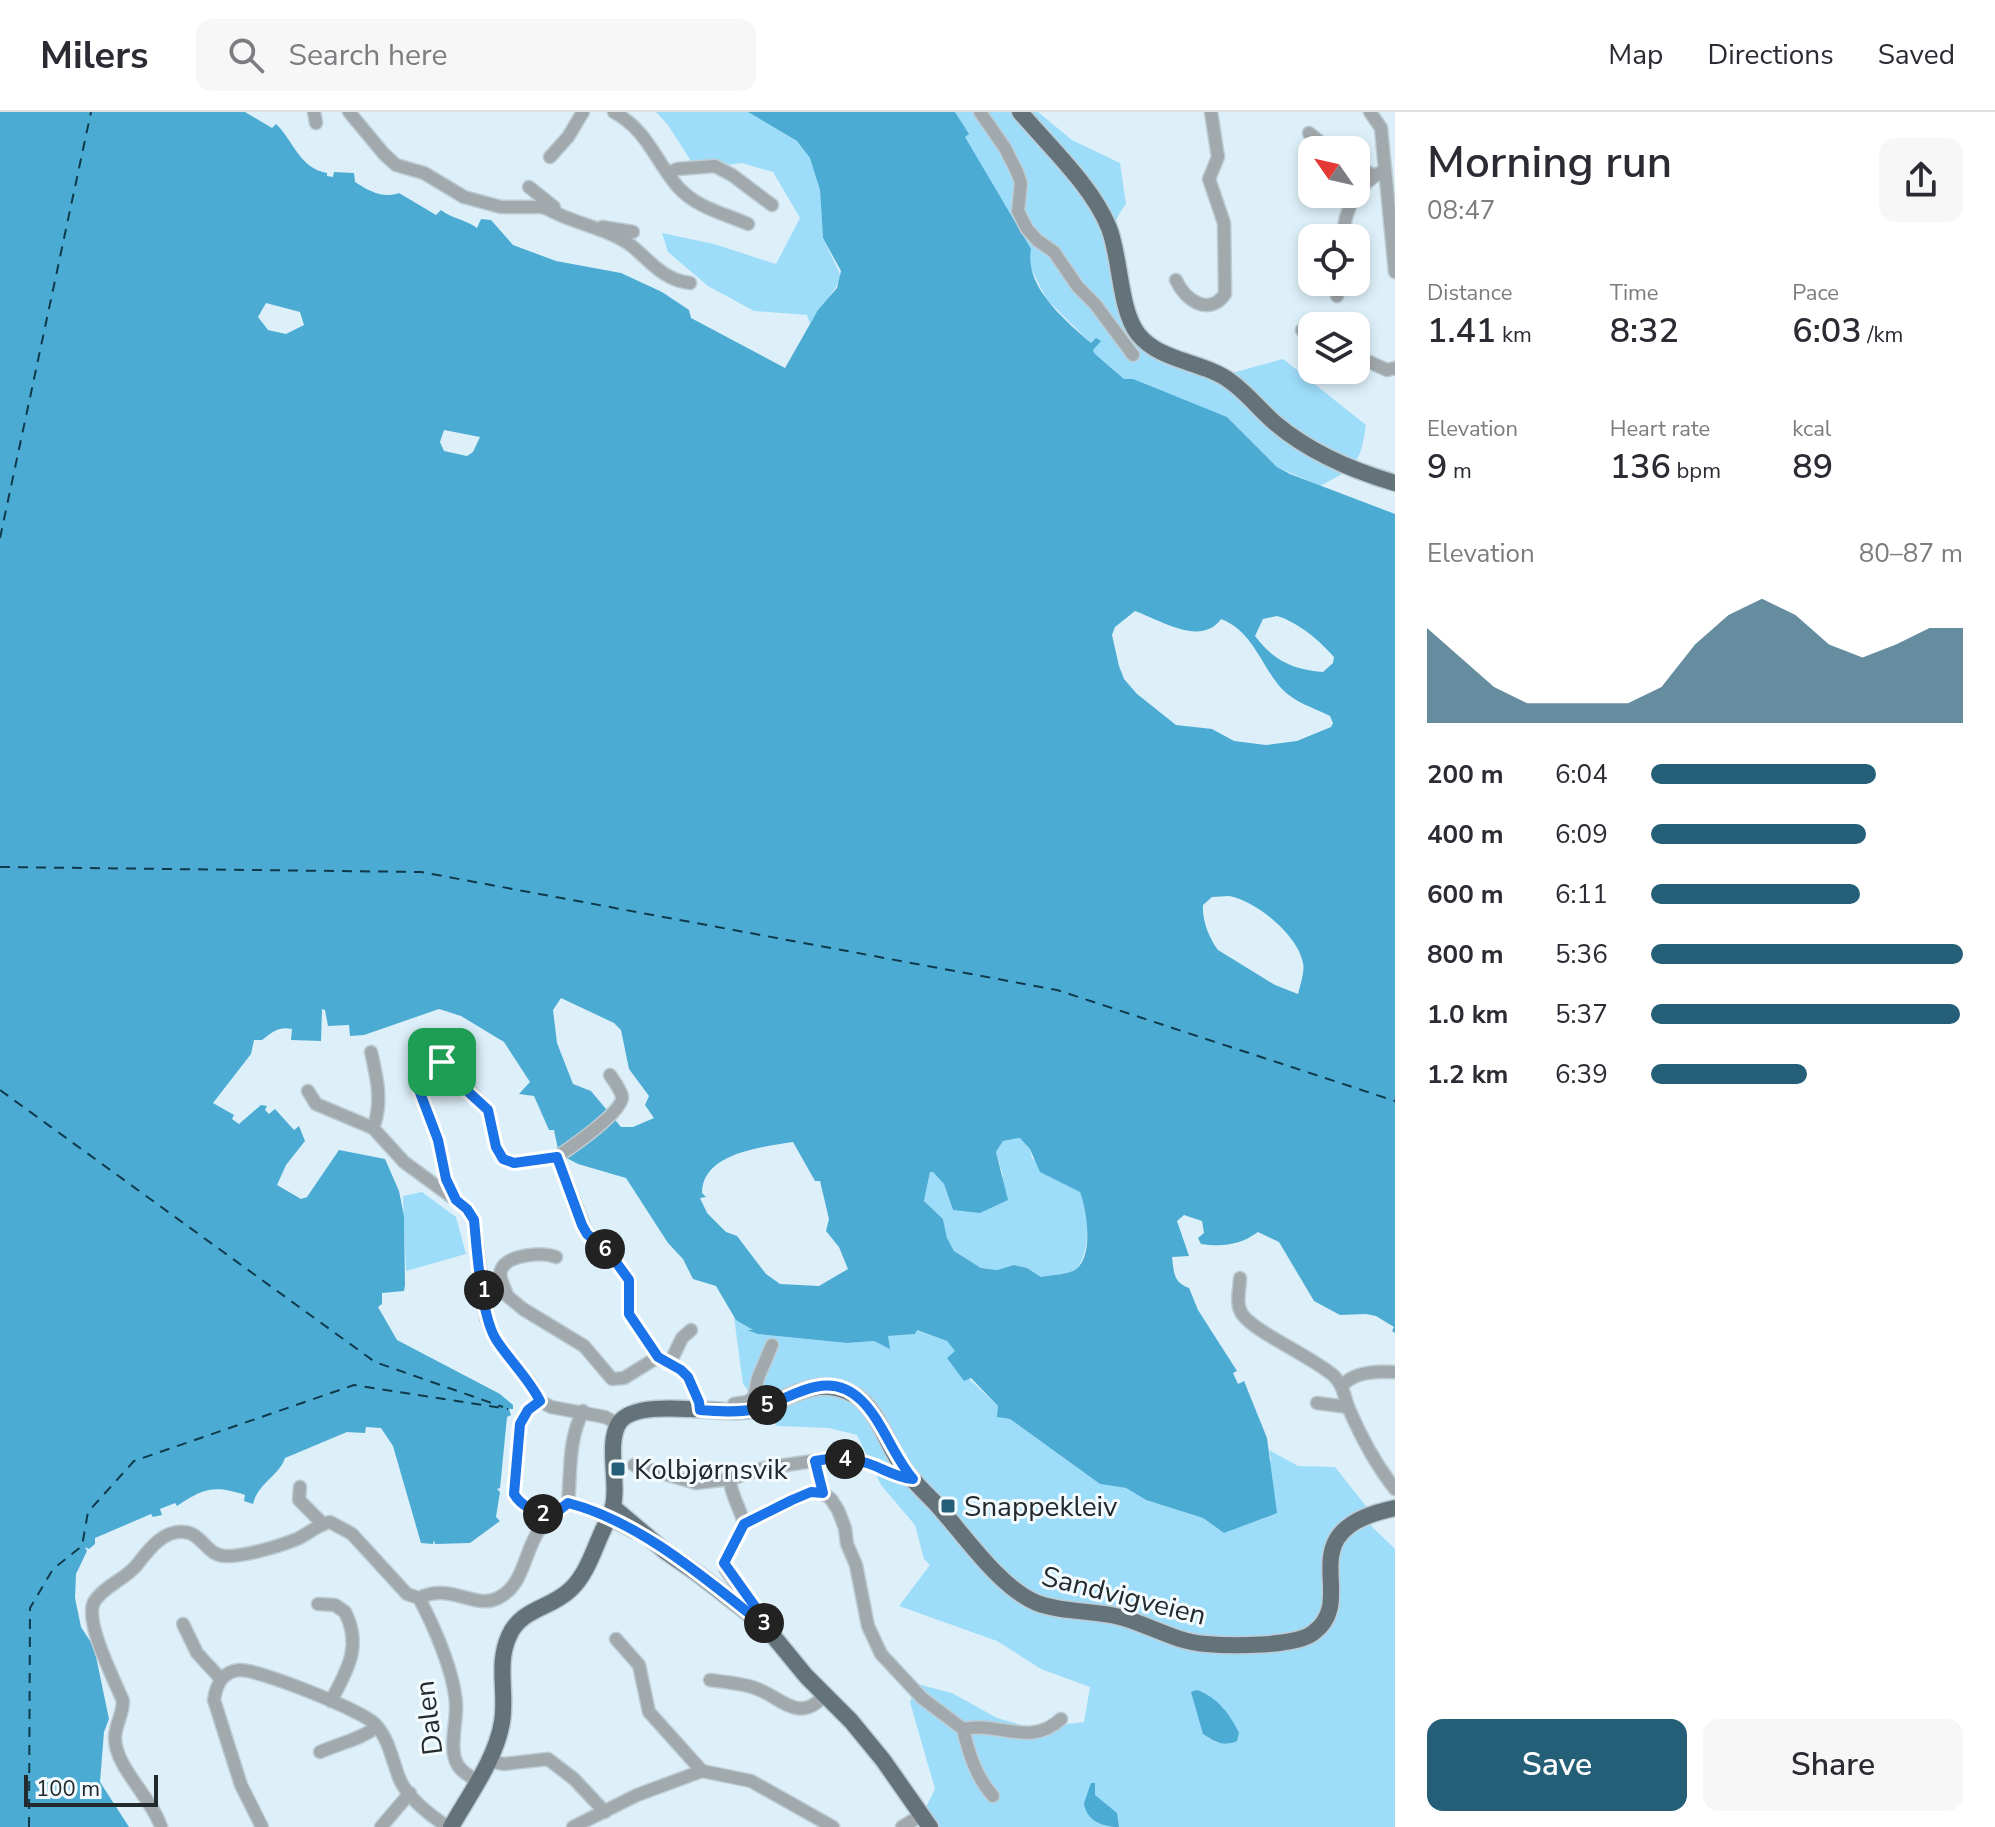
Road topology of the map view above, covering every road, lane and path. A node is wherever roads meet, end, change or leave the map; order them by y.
1 (349, 112) edge
2 (583, 112) edge
3 (614, 112) edge
4 (980, 112) edge
5 (1020, 112) edge
6 (1211, 112) edge
7 (1370, 112) edge
8 (1309, 133) dead end
9 (1313, 136) edge
10 (550, 157) dead end
11 (1370, 170) edge
12 (668, 173) junction
13 (1380, 173) junction
14 (1391, 186) edge
15 (529, 187) dead end
16 (772, 205) dead end
17 (564, 216) junction
18 (748, 224) dead end
19 (1345, 224) edge
20 (633, 232) dead end
21 (1395, 265) edge
22 (1395, 272) edge
23 (1176, 280) dead end
24 (690, 283) dead end
25 (1133, 355) dead end
26 (1370, 362) edge
27 (1395, 368) edge
28 (1395, 483) edge
29 (371, 1052) dead end
30 (610, 1075) dead end
31 (308, 1091) dead end
32 (373, 1128) junction
33 (557, 1157) junction
34 (456, 1200) junction
35 (556, 1257) dead end
36 (1240, 1278) dead end
37 (483, 1289) junction
38 (508, 1298) junction
39 (691, 1330) dead end
40 (772, 1345) dead end
41 (664, 1360) junction
42 (1393, 1372) dead end
43 (1342, 1386) junction
44 (540, 1401) junction
45 (1317, 1403) dead end
46 (1348, 1407) junction
47 (700, 1408) junction
48 (583, 1411) junction
49 (618, 1424) junction
50 (815, 1461) junction
51 (634, 1465) dead end
52 (730, 1479) junction
53 (913, 1479) junction
54 (300, 1487) dead end
55 (1395, 1489) edge
56 (823, 1493) junction
57 (568, 1503) junction
58 (1395, 1508) edge
59 (612, 1510) junction
60 (552, 1516) junction
61 (323, 1524) junction
62 (744, 1524) junction
63 (666, 1552) junction
64 (419, 1598) junction
65 (318, 1604) dead end
66 (183, 1624) dead end
67 (765, 1626) junction
68 (616, 1639) dead end
69 (221, 1679) junction
70 (710, 1680) dead end
71 (825, 1695) junction
72 (331, 1701) junction
73 (1061, 1719) dead end
74 (377, 1727) junction
75 (963, 1729) junction
76 (320, 1752) dead end
77 (488, 1761) junction
78 (702, 1771) junction
79 (477, 1781) junction
80 (410, 1793) junction
81 (993, 1796) dead end
82 (605, 1812) junction
83 (926, 1821) edge
84 (161, 1827) edge
85 (262, 1827) edge
86 (381, 1827) edge
87 (449, 1827) edge
88 (573, 1827) edge
89 (833, 1827) edge
90 (902, 1827) edge

1 - 17 street
2 - 10 street
3 - 12 street
4 - 25 street
5 - 28 main road
6 - 23 street
7 - 13 street
8 - 9 street
11 - 13 street
12 - 16 street
12 - 18 street
13 - 14 street
13 - 19 street
14 - 21 street
15 - 17 street
17 - 20 street
17 - 24 street
21 - 22 street
26 - 27 street
29 - 32 street
30 - 33 street
31 - 32 street
32 - 34 street
33 - 34 street
33 - 41 street
34 - 37 street
35 - 38 street
36 - 43 street
37 - 38 street
37 - 44 street
38 - 41 street
39 - 41 street
40 - 47 street
41 - 47 street
42 - 43 street
43 - 46 street
44 - 48 street
44 - 60 street
45 - 46 street
46 - 55 street
47 - 49 main road, Sandvigveien
47 - 53 main road, Sandvigveien
48 - 49 street
48 - 57 street
49 - 59 main road
50 - 52 street
50 - 53 street
50 - 56 street
51 - 52 street
52 - 62 street
53 - 58 main road, Sandvigveien
54 - 61 street
56 - 62 street
56 - 75 street
57 - 60 street
57 - 63 street
59 - 63 main road
59 - 77 main road, bridge
60 - 64 street
61 - 64 street
61 - 84 street
62 - 67 street
63 - 67 main road
64 - 79 street, Dalen
65 - 72 street
66 - 69 street
67 - 71 main road
68 - 78 street
69 - 72 street
69 - 85 street
70 - 71 street
71 - 83 main road
72 - 74 street
73 - 75 street
74 - 76 street
74 - 80 street
75 - 81 street
77 - 79 main road
77 - 82 street
78 - 82 street
78 - 89 street
79 - 87 main road
80 - 86 street
80 - 87 street
82 - 88 street
83 - 90 street

